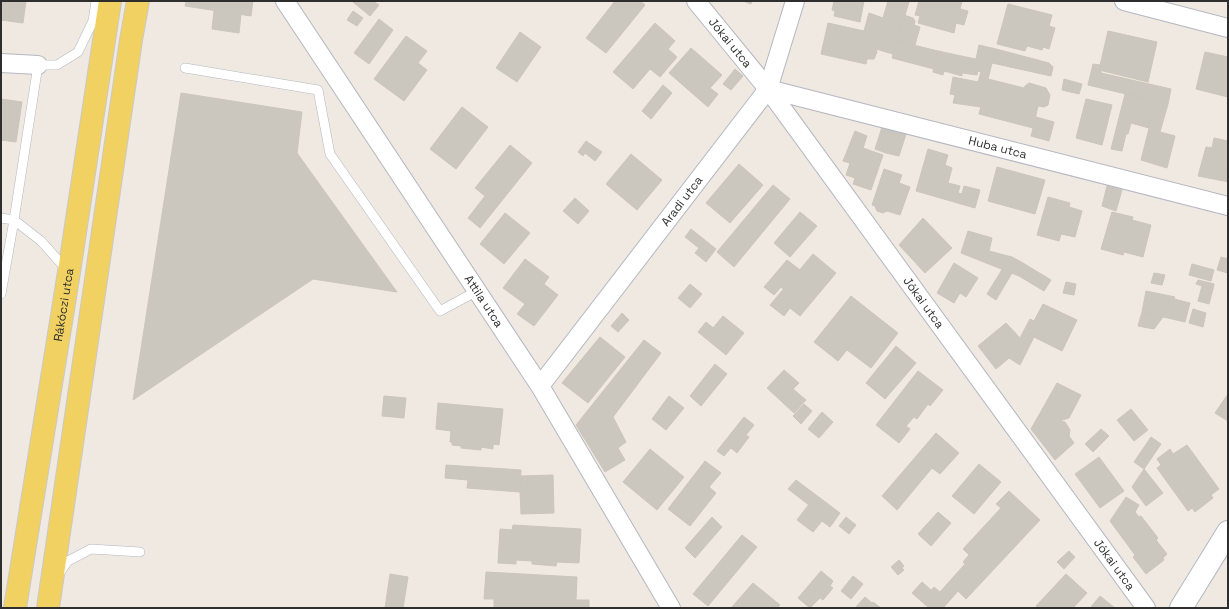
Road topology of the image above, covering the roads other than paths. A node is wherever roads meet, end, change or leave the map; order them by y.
1 (96, 1) edge
2 (110, 1) edge
3 (138, 1) edge
4 (285, 1) edge
5 (696, 1) edge
6 (795, 1) edge
7 (1124, 1) edge
8 (1228, 28) edge
9 (1, 63) edge
10 (38, 65) junction
11 (185, 68) dead end
12 (768, 89) junction
13 (1228, 206) edge
14 (1, 218) edge
15 (14, 220) junction
16 (69, 272) junction
17 (476, 291) junction
18 (1, 294) edge
19 (540, 386) junction
20 (1228, 532) edge
21 (140, 552) dead end
22 (53, 581) junction
23 (1, 607) edge
24 (14, 608) edge
25 (48, 608) edge
26 (671, 608) edge
27 (1146, 608) edge
28 (1181, 608) edge

1 - 10 lane
2 - 16 main road, Rákóczi utca
3 - 22 main road
4 - 17 street, Attila utca
5 - 12 street, Jókai utca
6 - 12 street, Aradi utca
7 - 8 street
9 - 10 street
10 - 15 lane
11 - 17 lane
12 - 13 street, Huba utca
12 - 19 street, Aradi utca
12 - 27 street, Jókai utca
14 - 15 lane
15 - 16 lane
15 - 18 lane
16 - 24 main road, Rákóczi utca
17 - 19 street, Attila utca
19 - 26 street, Attila utca
20 - 28 street
21 - 22 lane
22 - 25 main road
23 - 24 street

